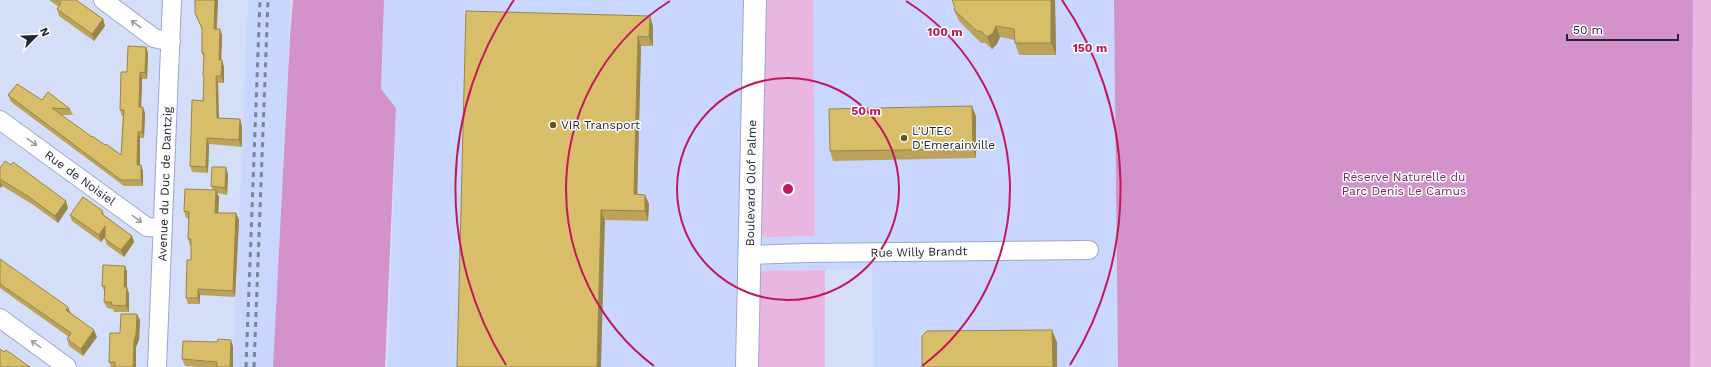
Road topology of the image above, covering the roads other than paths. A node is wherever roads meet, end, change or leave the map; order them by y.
1 (103, 0) edge
2 (172, 0) edge
3 (755, 0) edge
4 (171, 42) junction
5 (0, 120) edge
6 (163, 228) junction
7 (1089, 250) dead end
8 (750, 255) junction
9 (0, 318) edge
10 (67, 367) edge
11 (157, 367) edge
12 (747, 367) edge

4 -> 1 street
2 - 4 street, Avenue du Duc de Dantzig
3 - 8 street, Boulevard Olof Palme
4 - 6 street, Avenue du Duc de Dantzig
5 -> 6 street, Rue de Noisiel
6 - 11 street, Avenue du Duc de Dantzig
7 - 8 street, Rue Willy Brandt
8 - 12 street, Boulevard Olof Palme
10 -> 9 street

